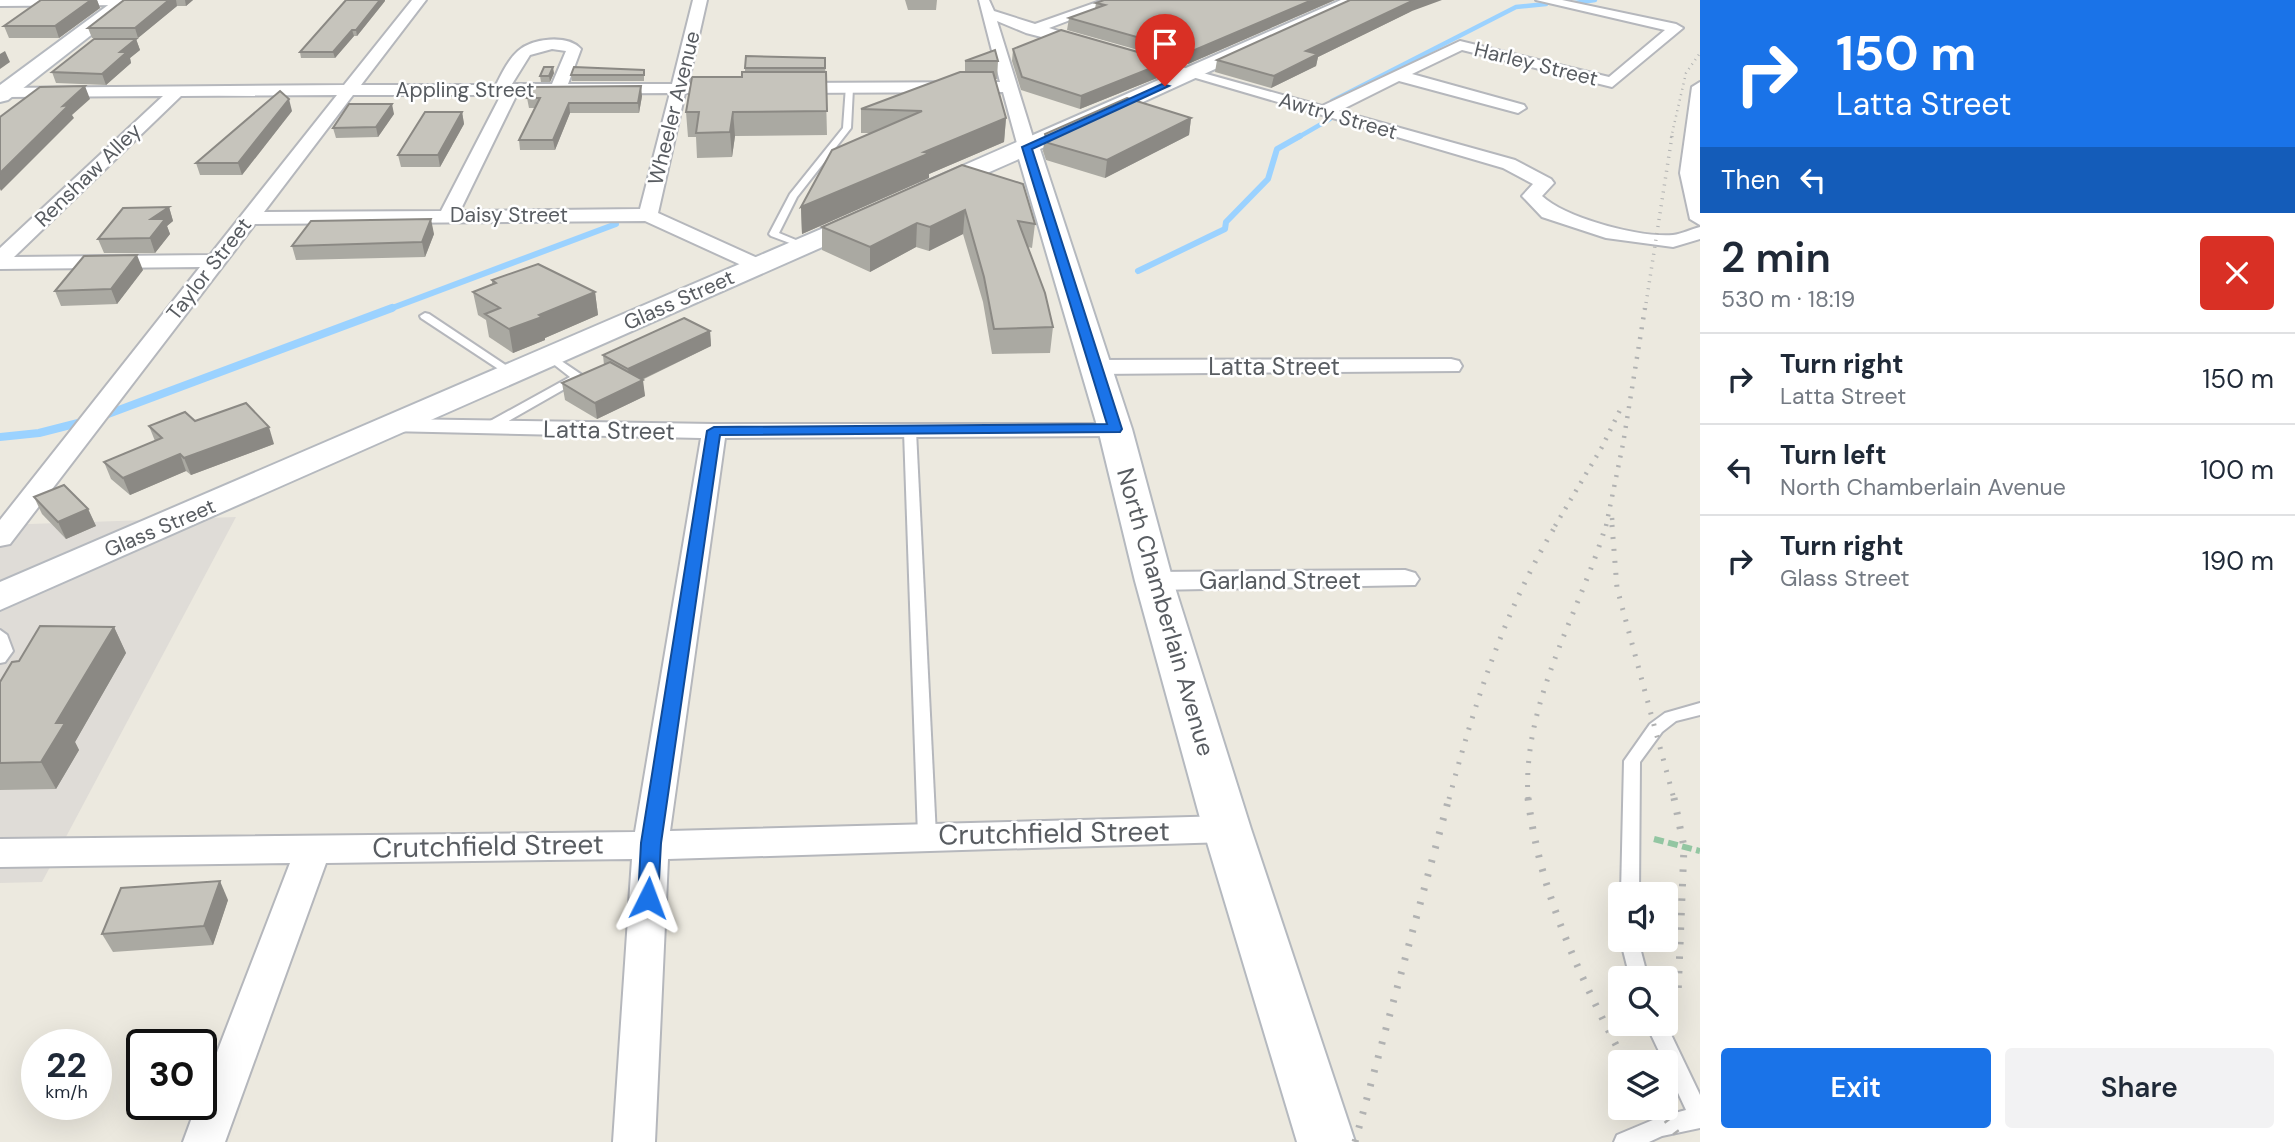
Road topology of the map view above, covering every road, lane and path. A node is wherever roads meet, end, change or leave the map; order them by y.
1 (419, 0) edge
2 (701, 0) edge
3 (1116, 0) edge
4 (1357, 0) edge
5 (1543, 0) edge
6 (126, 1) edge
7 (0, 2) edge
8 (1086, 5) edge
9 (986, 7) edge
10 (1035, 29) junction
11 (995, 40) junction
12 (1190, 74) junction
13 (1396, 75) junction
14 (1700, 86) edge
15 (1009, 87) junction
16 (679, 88) junction
17 (746, 88) edge
18 (773, 88) edge
19 (849, 88) junction
20 (558, 89) junction
21 (348, 90) junction
22 (507, 90) junction
23 (177, 91) junction
24 (2, 94) edge
25 (1518, 108) dead end
26 (1323, 112) junction
27 (1028, 175) junction
28 (952, 180) junction
29 (995, 181) edge
30 (448, 215) junction
31 (648, 215) junction
32 (249, 218) junction
33 (1700, 219) edge
34 (1700, 233) edge
35 (803, 245) junction
36 (0, 261) edge
37 (215, 261) junction
38 (757, 265) junction
39 (425, 316) dead end
40 (551, 357) junction
41 (1451, 366) dead end
42 (1096, 367) junction
43 (513, 374) junction
44 (397, 426) junction
45 (487, 428) junction
46 (1115, 429) junction
47 (910, 430) junction
48 (714, 431) junction
49 (0, 538) edge
50 (1405, 579) dead end
51 (1154, 581) junction
52 (0, 597) edge
53 (0, 635) edge
54 (0, 658) edge
55 (1700, 709) edge
56 (1227, 829) junction
57 (1631, 832) junction
58 (927, 836) junction
59 (651, 843) junction
60 (313, 849) junction
61 (1700, 851) edge
62 (0, 853) edge
63 (1630, 882) edge
64 (1662, 1036) edge
65 (1699, 1117) edge
66 (204, 1142) edge
67 (634, 1142) edge
68 (1326, 1142) edge
69 (1625, 1142) edge

1 - 21 street, Taylor Street
2 - 16 street, Wheeler Avenue
3 - 8 street
4 - 12 main road, Glass Street
5 - 13 street, Harley Street
6 - 7 street
6 - 24 main road
8 - 10 street
9 - 10 street, Awtry Street
9 - 11 street, North Chamberlain Avenue
10 - 11 street
10 - 12 street, Awtry Street
11 - 15 street, North Chamberlain Avenue
12 - 26 street, Awtry Street
12 - 27 main road, Glass Street
13 - 25 street
13 - 26 street
14 - 33 street
15 - 19 street
15 - 27 street, North Chamberlain Avenue
16 - 17 street, Appling Street
16 - 20 street, Appling Street
16 - 31 street, Wheeler Avenue
18 - 19 street
19 - 35 lane
20 - 22 street, Appling Street
20 - 22 street
21 - 22 street, Appling Street
21 - 23 street, Appling Street
21 - 32 street, Taylor Street
22 - 30 street
23 - 24 street, Appling Street
23 - 36 street, Renshaw Alley
26 - 34 street, Awtry Street
27 - 28 main road, Glass Street
27 - 42 main road, North Chamberlain Avenue
28 - 29 street
28 - 35 main road, Glass Street
30 - 31 street, Daisy Street
30 - 32 street, Daisy Street
31 - 38 street, Daisy Street
32 - 37 street, Taylor Street
35 - 38 main road, Glass Street
36 - 37 street
37 - 49 street, Taylor Street
38 - 40 main road, Glass Street
39 - 43 lane
40 - 43 main road, Glass Street
40 - 45 lane
41 - 42 street, Latta Street
42 - 46 main road, North Chamberlain Avenue
43 - 44 main road, Glass Street
44 - 45 street, Latta Street
44 - 52 main road, Glass Street
45 - 48 street, Latta Street
46 - 47 street, Latta Street
46 - 51 main road, North Chamberlain Avenue
47 - 48 street, Latta Street
47 - 58 lane
48 - 59 street
50 - 51 street, Garland Street
51 - 56 main road, North Chamberlain Avenue
53 - 54 lane
55 - 57 lane
56 - 58 street, Crutchfield Street
56 - 68 main road, North Chamberlain Avenue
57 - 61 path
57 - 63 lane
58 - 59 street, Crutchfield Street
59 - 60 street, Crutchfield Street
59 - 67 street
60 - 62 street, Crutchfield Street
60 - 66 street
64 - 65 lane
65 - 69 lane

